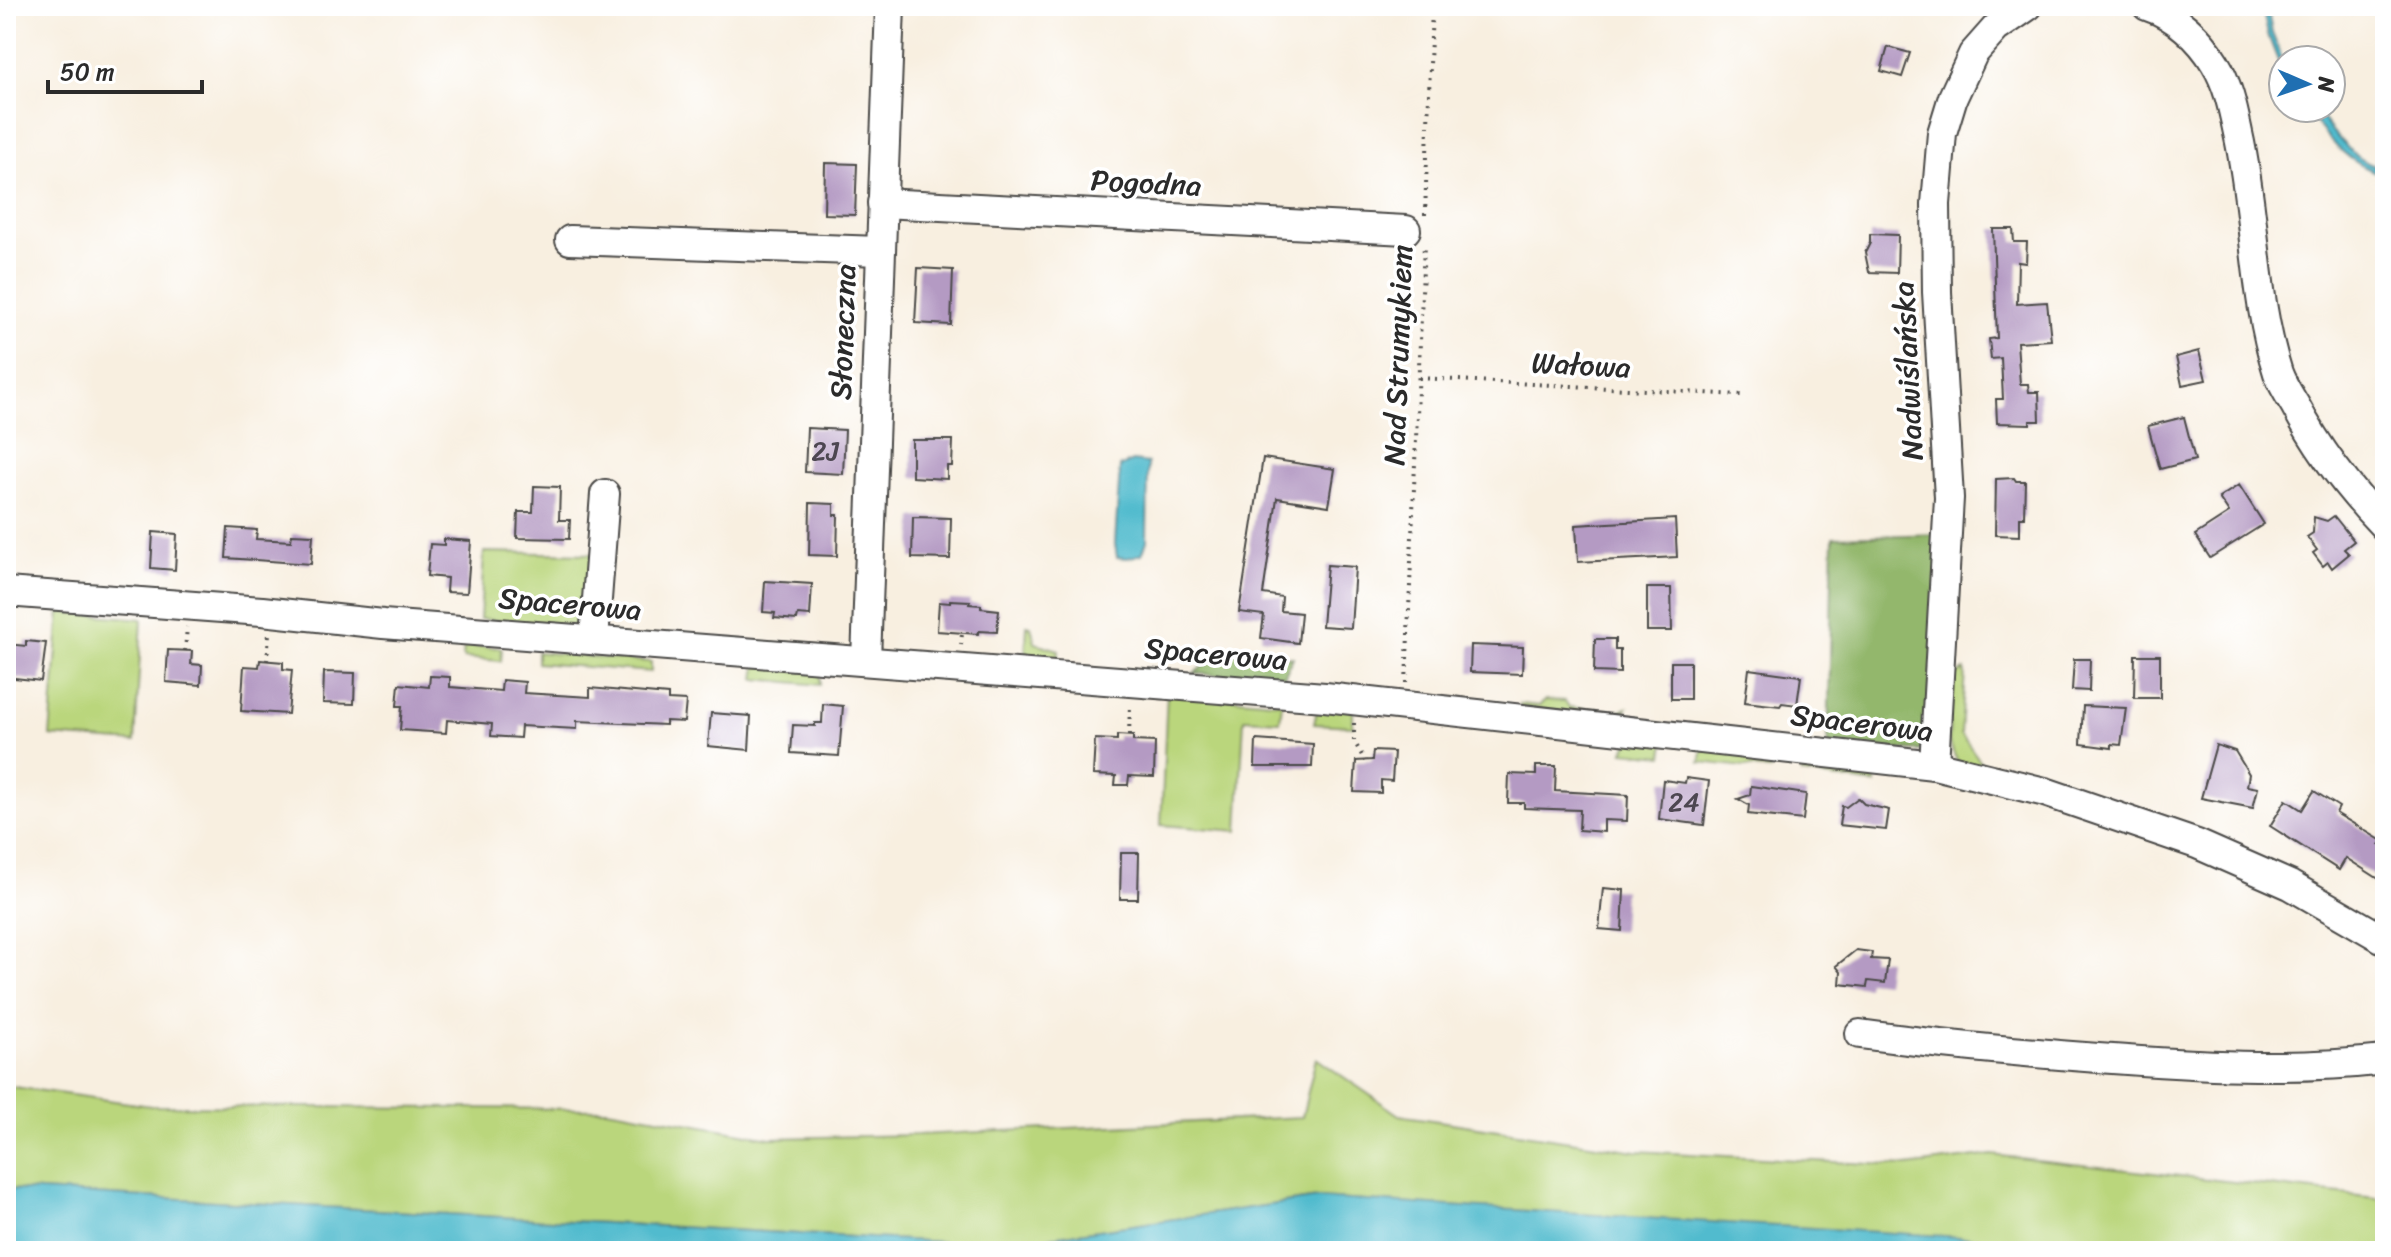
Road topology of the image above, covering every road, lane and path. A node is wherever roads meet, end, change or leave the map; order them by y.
1 (890, 6) edge
2 (1432, 6) edge
3 (2028, 6) edge
4 (2147, 6) edge
5 (882, 203) junction
6 (1419, 227) junction
7 (570, 240) dead end
8 (880, 251) junction
9 (1419, 378) junction
10 (1741, 395) dead end
11 (605, 494) dead end
12 (2385, 527) edge
13 (6, 592) edge
14 (188, 621) dead end
15 (269, 627) dead end
16 (594, 639) junction
17 (185, 651) dead end
18 (866, 660) junction
19 (267, 661) dead end
20 (1131, 681) junction
21 (1356, 701) junction
22 (1405, 706) junction
23 (1129, 735) dead end
24 (1365, 761) dead end
25 (1934, 765) junction
26 (2385, 940) edge
27 (1860, 1034) dead end
28 (2385, 1060) edge

1 - 5 street, Słoneczna
2 - 6 path, Nad Strumykiem
3 - 25 street, Nadwiślańska
4 - 12 street
5 - 6 street, Pogodna
5 - 8 street, Słoneczna
6 - 9 path, Nad Strumykiem
7 - 8 street
8 - 18 street, Słoneczna
9 - 10 path, Wałowa
9 - 22 path, Nad Strumykiem
11 - 16 street
13 - 16 street, Spacerowa
14 - 17 path
15 - 19 path
16 - 18 street, Spacerowa
18 - 20 street, Spacerowa
20 - 21 street, Spacerowa
20 - 23 path
21 - 22 street, Spacerowa
21 - 24 path
22 - 25 street, Spacerowa
25 - 26 street, Spacerowa
27 - 28 street

